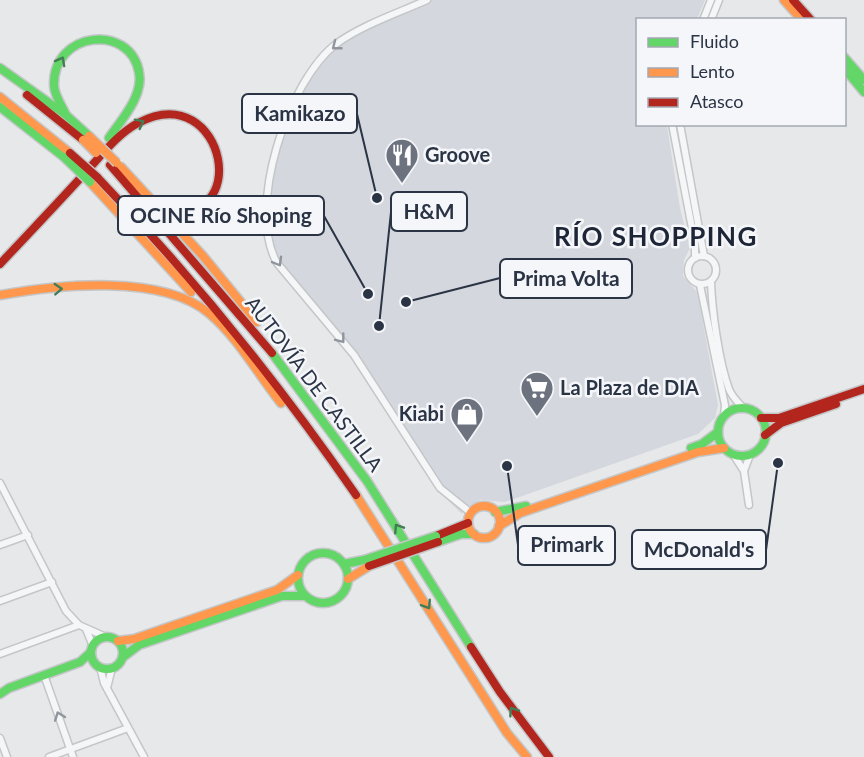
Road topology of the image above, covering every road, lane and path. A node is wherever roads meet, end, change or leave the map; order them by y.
1 (427, 0) edge
2 (711, 0) edge
3 (719, 0) edge
4 (784, 0) edge
5 (793, 0) edge
6 (704, 18) edge
7 (712, 18) edge
8 (800, 18) edge
9 (809, 18) edge
10 (846, 59) edge
11 (0, 68) edge
12 (846, 70) edge
13 (0, 76) edge
14 (864, 80) edge
15 (864, 92) edge
16 (0, 97) edge
17 (0, 107) edge
18 (66, 115) junction
19 (672, 126) edge
20 (680, 126) edge
21 (86, 138) junction
22 (67, 155) junction
23 (113, 164) junction
24 (93, 179) junction
25 (159, 206) junction
26 (0, 253) edge
27 (704, 256) junction
28 (695, 258) junction
29 (0, 264) edge
30 (711, 282) junction
31 (700, 285) junction
32 (0, 295) edge
33 (208, 312) junction
34 (864, 389) edge
35 (864, 394) edge
36 (743, 408) junction
37 (724, 416) junction
38 (761, 418) junction
39 (718, 432) junction
40 (765, 435) junction
41 (342, 446) junction
42 (724, 448) junction
43 (733, 454) junction
44 (750, 454) junction
45 (744, 471) junction
46 (1, 487) edge
47 (749, 505) dead end
48 (495, 512) junction
49 (470, 518) junction
50 (499, 526) junction
51 (474, 534) junction
52 (28, 535) junction
53 (437, 539) junction
54 (387, 542) junction
55 (0, 545) edge
56 (366, 563) junction
57 (344, 564) junction
58 (298, 575) junction
59 (348, 579) junction
60 (52, 582) junction
61 (305, 596) junction
62 (0, 601) edge
63 (82, 627) junction
64 (106, 637) junction
65 (118, 641) junction
66 (92, 649) junction
67 (0, 654) edge
68 (123, 657) junction
69 (80, 662) junction
70 (98, 665) junction
71 (112, 668) junction
72 (44, 675) junction
73 (107, 688) junction
74 (2, 690) edge
75 (128, 728) junction
76 (0, 738) edge
77 (70, 749) junction
78 (7, 757) edge
79 (49, 757) edge
80 (73, 757) edge
81 (144, 757) edge
82 (527, 757) edge
83 (549, 757) edge

1 -> 49 street
2 - 6 street
3 - 7 street
4 - 8 main road
5 - 9 main road
10 - 14 main road
11 - 18 main road
12 - 15 main road
13 - 21 main road, AUTOVÍA DE CASTILLA
16 - 22 main road, AUTOVÍA DE CASTILLA
17 - 22 main road
18 - 21 main road
18 -> 26 main road
19 - 28 street
20 - 27 street
21 - 23 main road, AUTOVÍA DE CASTILLA, bridge
22 - 24 main road, AUTOVÍA DE CASTILLA, bridge
23 - 25 main road
23 - 41 main road, AUTOVÍA DE CASTILLA
24 - 33 main road
24 - 54 main road, AUTOVÍA DE CASTILLA
29 -> 25 main road
25 - 41 main road
27 - 28 street
27 - 30 street
28 - 31 street
30 - 31 street
30 - 36 street
31 - 37 street
32 -> 33 main road
33 - 54 main road
34 - 38 main road
35 - 40 main road
36 - 37 main road
36 - 38 main road
37 - 39 main road
38 - 40 main road
39 - 42 main road
39 - 48 main road
40 - 44 main road
83 -> 41 main road, AUTOVÍA DE CASTILLA
42 - 43 main road
42 - 50 main road
43 - 44 main road
43 - 45 street
44 - 45 street
45 - 47 street
46 - 52 street
48 - 49 main road
48 - 50 main road
49 - 51 main road
49 - 53 main road
50 - 51 main road
51 - 53 main road
52 - 55 street
52 - 60 street
53 - 56 main road, bridge
54 -> 82 main road, AUTOVÍA DE CASTILLA
56 - 57 main road
56 - 59 main road
57 - 58 main road
57 - 59 main road
58 - 61 main road
58 - 65 main road
59 - 61 main road
60 - 62 street
60 - 63 street
61 - 68 main road
63 - 64 street
63 - 66 street
63 - 67 street
64 - 65 main road
64 - 66 main road
65 - 68 main road
66 - 69 main road
66 - 70 main road
68 - 71 main road
69 - 70 main road
69 - 72 main road
70 - 71 main road
70 - 73 street
71 - 73 street
72 - 74 main road
77 -> 72 street
73 - 75 street
75 - 77 street
75 - 81 street
76 - 78 street
77 - 79 street
77 - 80 street

